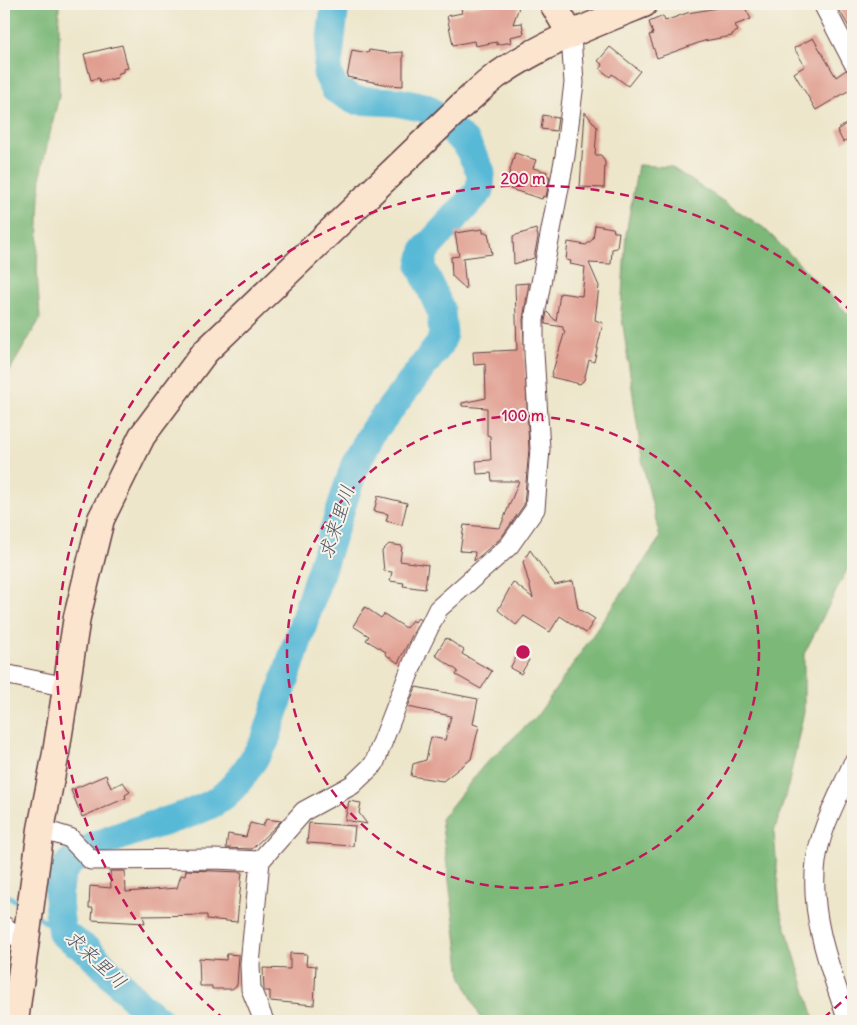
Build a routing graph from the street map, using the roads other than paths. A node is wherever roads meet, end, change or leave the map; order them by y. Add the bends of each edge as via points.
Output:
1 (553, 4) edge
2 (644, 4) edge
3 (823, 4) edge
4 (571, 35) junction
5 (853, 62) edge
6 (4, 674) edge
7 (67, 687) junction
8 (853, 763) edge
9 (41, 829) junction
10 (260, 861) junction
11 (18, 933) edge
12 (16, 1021) edge
13 (264, 1021) edge
14 (848, 1021) edge

1 - 4 street
2 - 4 street
3 - 5 street
4 - 7 street via 497,76 461,106 205,352 142,436 101,519 77,616
4 - 10 street via 574,83 565,156 534,320 540,449 535,509 509,546 438,609 418,650 374,764 352,785 304,811
6 - 7 street
7 - 9 street
8 - 14 street via 824,830 816,862 815,902 819,926
9 - 10 street via 70,838 91,860
9 - 11 street via 33,886
10 - 13 street via 250,964 251,989
11 - 12 street

